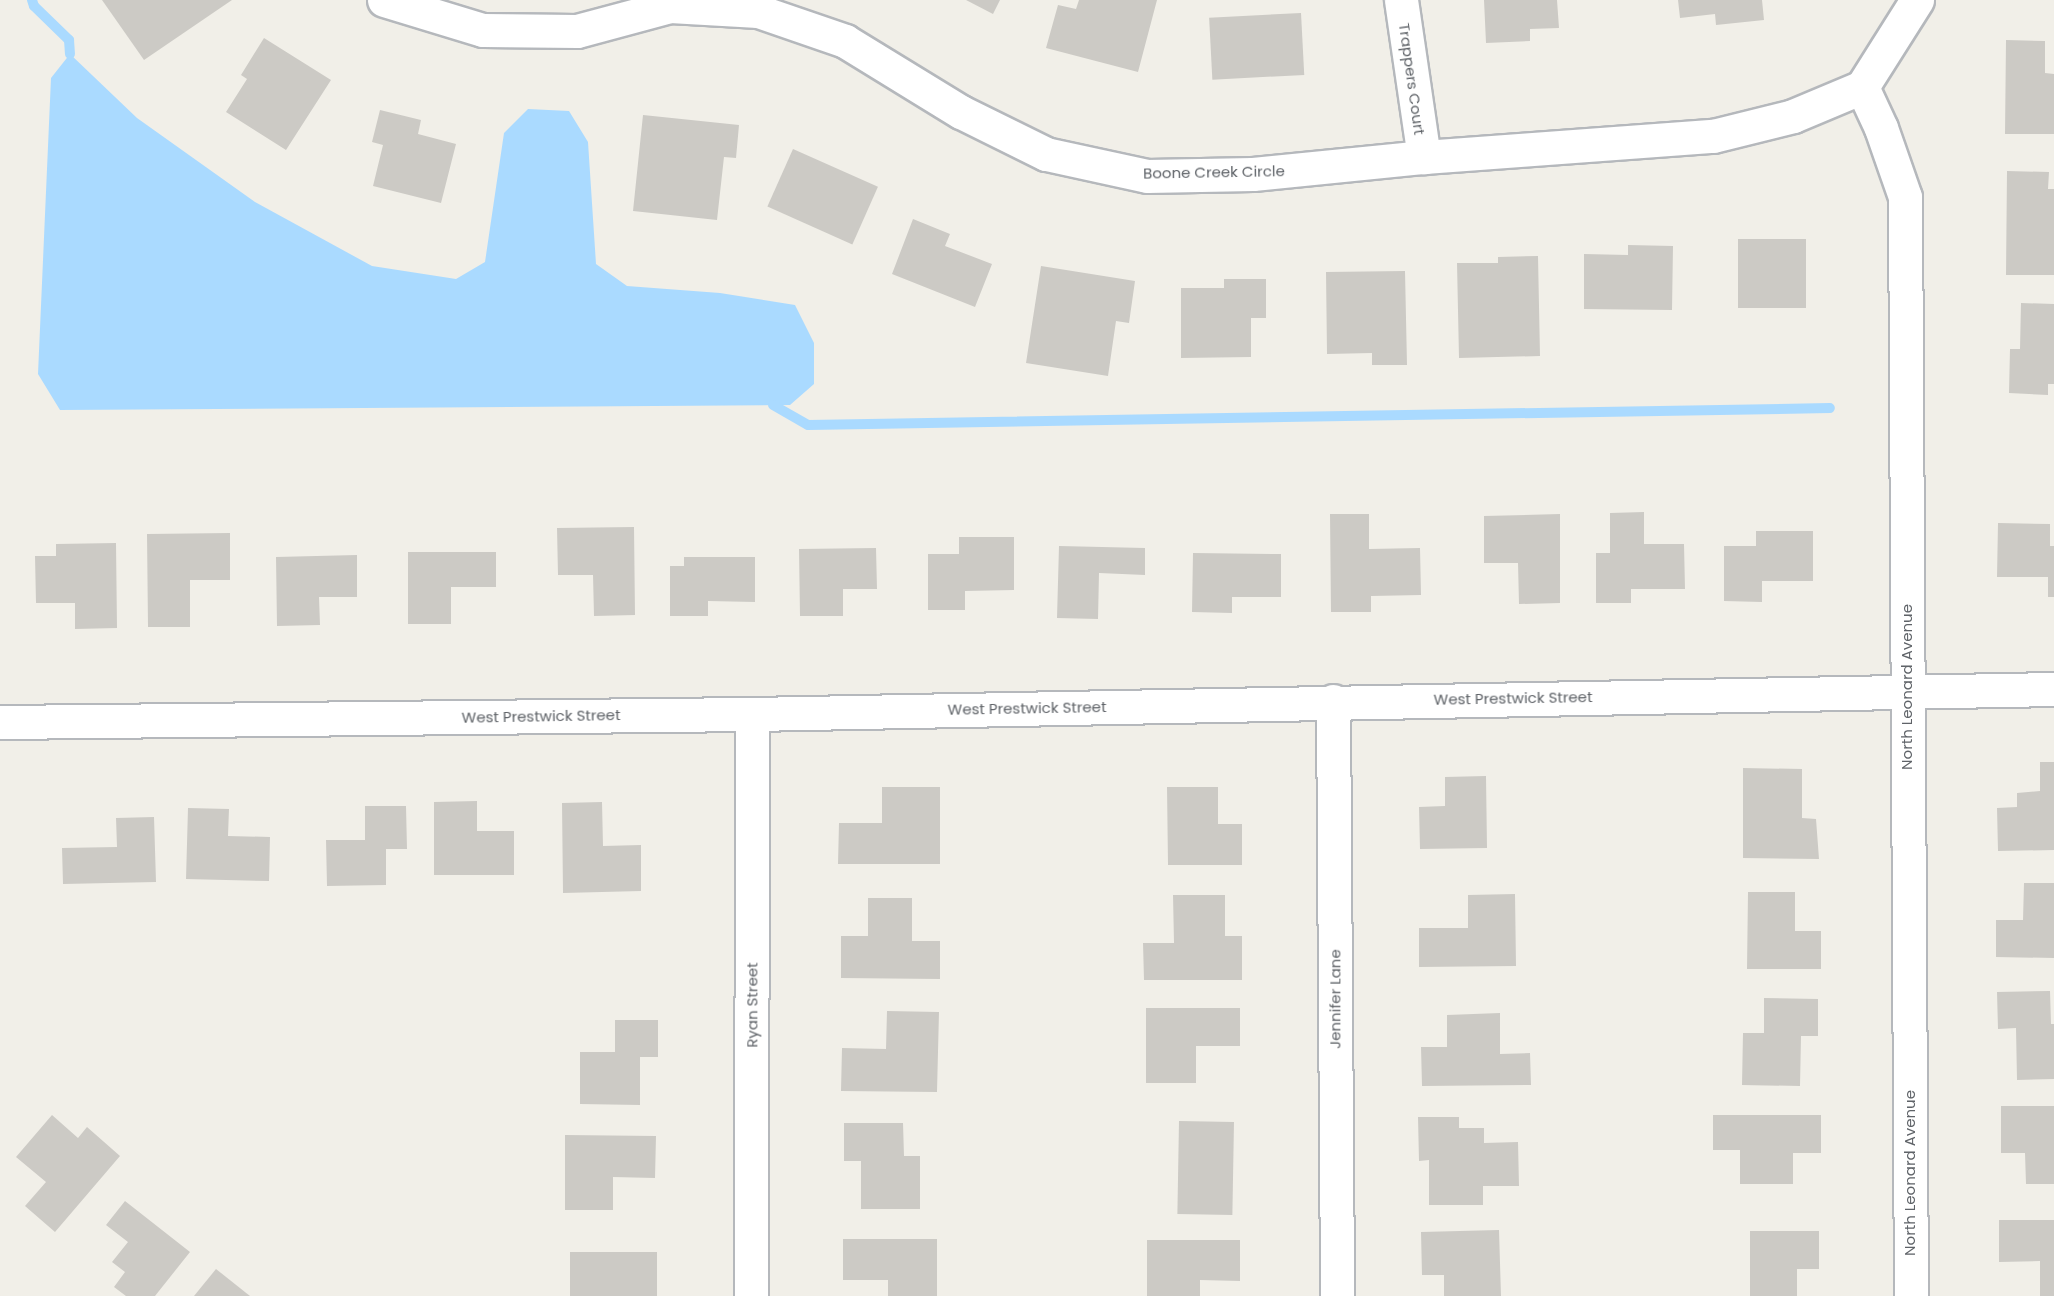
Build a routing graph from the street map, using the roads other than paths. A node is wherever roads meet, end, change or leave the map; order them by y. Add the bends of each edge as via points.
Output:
1 (384, 0) edge
2 (1401, 0) edge
3 (1917, 0) edge
4 (1862, 87) junction
5 (1424, 157) junction
6 (2054, 689) edge
7 (1906, 692) junction
8 (1333, 702) junction
9 (752, 714) junction
10 (0, 722) edge
11 (752, 1296) edge
12 (1337, 1296) edge
13 (1911, 1296) edge

1 - 5 street, Boone Creek Circle via 483,30 577,31 670,6 758,11 845,41 961,112 1046,154 1147,176 1253,174
2 - 5 street, Trappers Court
3 - 4 street
4 - 5 street, Boone Creek Circle via 1793,116 1713,136
4 - 7 street, North Leonard Avenue via 1905,197
6 - 7 street, West Prestwick Street
7 - 8 street, West Prestwick Street
7 - 13 street, North Leonard Avenue
8 - 9 street, West Prestwick Street
8 - 12 street, Jennifer Lane
9 - 10 street, West Prestwick Street
9 - 11 street, Ryan Street

